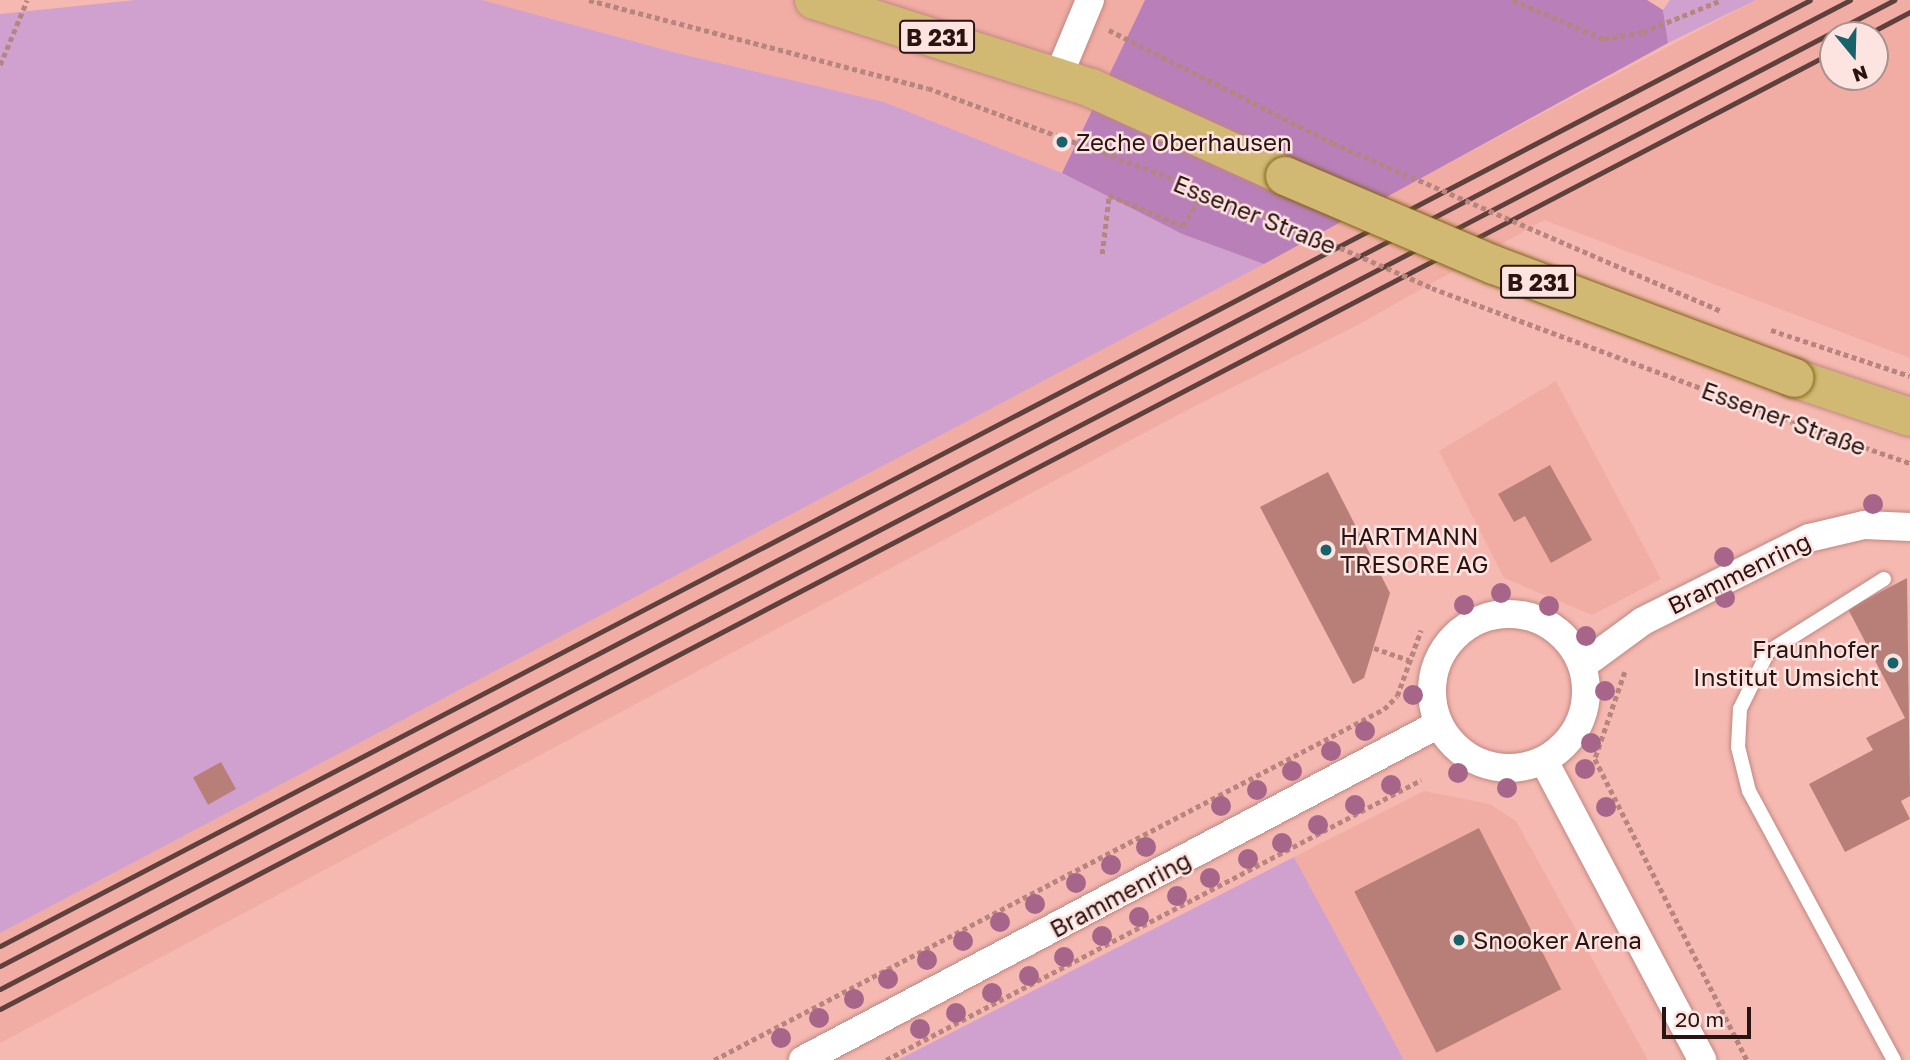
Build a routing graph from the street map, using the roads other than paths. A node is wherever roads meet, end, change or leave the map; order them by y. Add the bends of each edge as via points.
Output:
1 (814, 0) edge
2 (1087, 8) edge
3 (1058, 77) junction
4 (1910, 416) edge
5 (1910, 527) edge
6 (1884, 579) dead end
7 (1583, 664) junction
8 (1437, 725) junction
9 (1544, 761) junction
10 (803, 1060) edge
11 (1702, 1060) edge
12 (1894, 1060) edge

1 - 3 main road, Essener Straße / B 231
2 - 3 street
3 - 4 main road, Essener Straße / B 231, bridge via 1494,265 1794,378
5 - 7 street, Brammenring via 1864,525 1809,538 1643,621
6 - 12 lane via 1768,652 1740,709 1738,747 1749,791
7 - 8 street via 1563,635 1537,620 1508,614 1483,618 1461,632 1440,656 1431,688
7 - 9 street via 1583,713 1568,739
8 - 9 street via 1456,750 1486,764 1506,768
8 - 10 street, Brammenring
9 - 11 street

